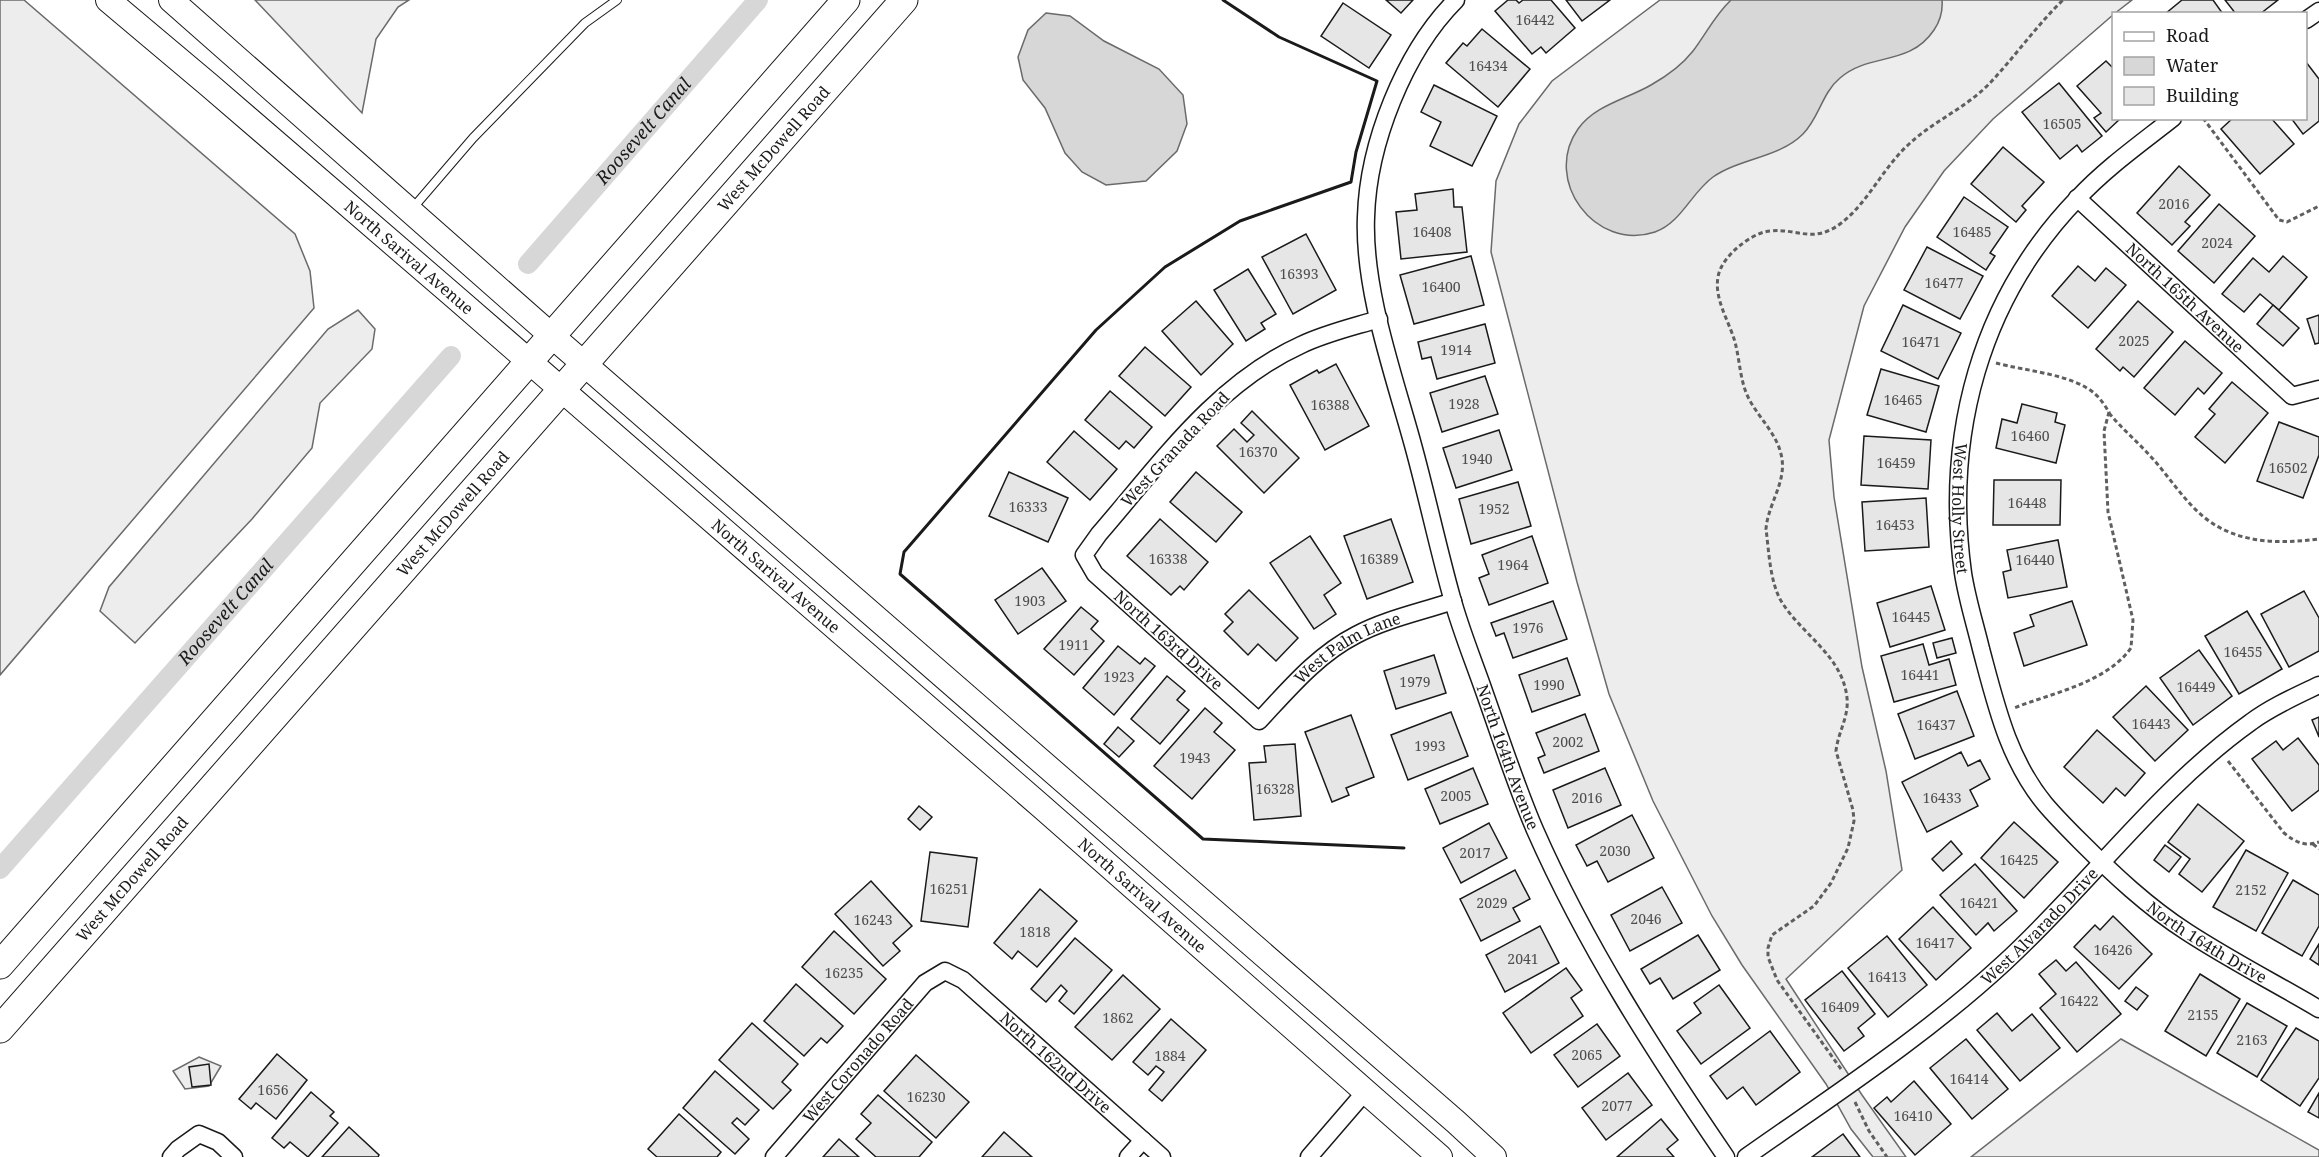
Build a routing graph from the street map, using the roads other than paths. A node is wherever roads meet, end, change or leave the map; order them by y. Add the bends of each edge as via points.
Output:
1 (108, 0) edge
2 (171, 0) edge
3 (617, 0) edge
4 (846, 0) edge
5 (904, 0) edge
6 (1456, 0) edge
7 (2170, 120) edge
8 (2077, 198) junction
9 (410, 212) junction
10 (1379, 319) junction
11 (552, 336) junction
12 (529, 363) junction
13 (585, 365) junction
14 (2319, 389) edge
15 (562, 392) junction
16 (1084, 555) joint
17 (1453, 601) junction
18 (2319, 685) edge
19 (1259, 721) joint
20 (2102, 863) junction
21 (0, 965) edge
22 (945, 970) joint
23 (2319, 1009) edge
24 (0, 1029) edge
25 (1365, 1092) junction
26 (1143, 1140) junction
27 (171, 1157) edge
28 (234, 1157) edge
29 (774, 1157) edge
30 (1128, 1157) edge
31 (1162, 1157) edge
32 (1309, 1157) edge
33 (1440, 1157) edge
34 (1494, 1157) edge
35 (1726, 1157) edge
36 (1746, 1157) edge

1 - 12 main road, North Sarival Avenue
2 - 9 main road
3 - 9 lane via 585,23 473,138
4 - 11 main road
5 - 13 main road, West McDowell Road
6 - 10 street, North 164th Avenue via 1436,22 1410,63 1381,132 1366,215 1366,244
7 - 8 street, West Holly Street
8 - 14 street, North 165th Avenue via 2292,396
8 - 20 street, West Holly Street via 2022,269 2001,306 1980,359 1961,452 1959,517 1963,575 1998,713 2020,769 2046,806
9 - 11 main road
10 - 16 street, West Granada Road via 1300,345 1248,376 1203,414
10 - 17 street, North 164th Avenue
11 - 12 main road
11 - 13 main road
12 - 15 main road, North Sarival Avenue
12 - 21 main road
13 - 15 main road, West McDowell Road
13 - 34 main road
15 - 24 main road, West McDowell Road
15 - 25 main road, North Sarival Avenue
16 - 19 street, North 163rd Drive via 1095,574
17 - 19 street, West Palm Lane via 1375,627 1333,649
17 - 35 street, North 164th Avenue via 1535,829 1575,913 1676,1084
18 - 20 street, West Alvarado Drive via 2253,720 2217,748 2173,786
20 - 23 street, North 164th Drive via 2187,932
20 - 36 street, West Alvarado Drive via 2022,946 1953,1008
22 - 26 street, North 162nd Drive via 963,980
22 - 29 street, West Coronado Road via 925,983
25 - 32 street
25 - 33 main road, North Sarival Avenue
26 - 30 street
26 - 31 street, North 162nd Drive
27 - 28 street via 199,1134 218,1142

